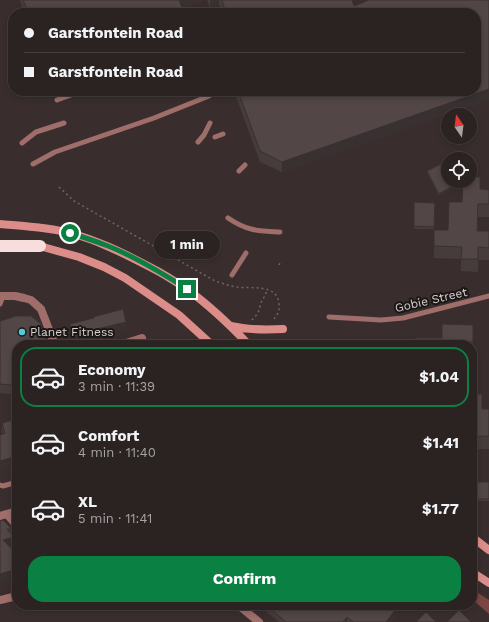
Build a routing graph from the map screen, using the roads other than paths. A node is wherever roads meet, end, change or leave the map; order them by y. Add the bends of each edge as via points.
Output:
1 (68, 96) edge
2 (209, 96) dead end
3 (57, 100) dead end
4 (64, 123) dead end
5 (210, 123) dead end
6 (223, 134) dead end
7 (215, 137) dead end
8 (198, 142) dead end
9 (22, 143) dead end
10 (33, 164) dead end
11 (245, 165) dead end
12 (240, 171) dead end
13 (228, 218) dead end
14 (0, 224) edge
15 (280, 232) dead end
16 (0, 241) edge
17 (0, 246) edge
18 (40, 246) junction
19 (246, 253) dead end
20 (232, 275) dead end
21 (1, 296) edge
22 (489, 296) edge
23 (0, 304) edge
24 (329, 317) dead end
25 (230, 326) junction
26 (283, 329) dead end
27 (142, 338) dead end
28 (53, 340) edge
29 (136, 340) edge
30 (206, 340) edge
31 (244, 340) edge
32 (12, 483) edge
33 (1, 486) edge
34 (12, 512) edge
35 (2, 514) edge
36 (12, 523) edge
37 (477, 541) edge
38 (489, 550) edge
39 (477, 576) edge
40 (489, 583) edge
41 (12, 597) edge
42 (0, 600) edge
43 (244, 610) edge
44 (259, 622) edge

1 - 3 lane
2 - 10 lane via 55,152
4 - 9 lane via 36,132
5 - 8 lane
6 - 7 lane
11 - 12 lane
13 - 15 lane via 253,230
14 - 25 main road via 32,226 70,233 108,246 182,286
16 - 18 main road
17 - 18 highway
18 - 30 main road via 79,257 125,278 179,315
19 - 20 lane
21 - 23 lane
21 - 28 street via 31,300 41,308
22 - 24 lane, Gobie Street via 403,318 381,320
25 - 26 main road via 262,330
25 - 31 main road
27 - 29 street
32 - 33 lane
34 - 35 street
35 - 36 lane
37 - 38 main road
39 - 40 main road
41 - 42 street
43 - 44 street

